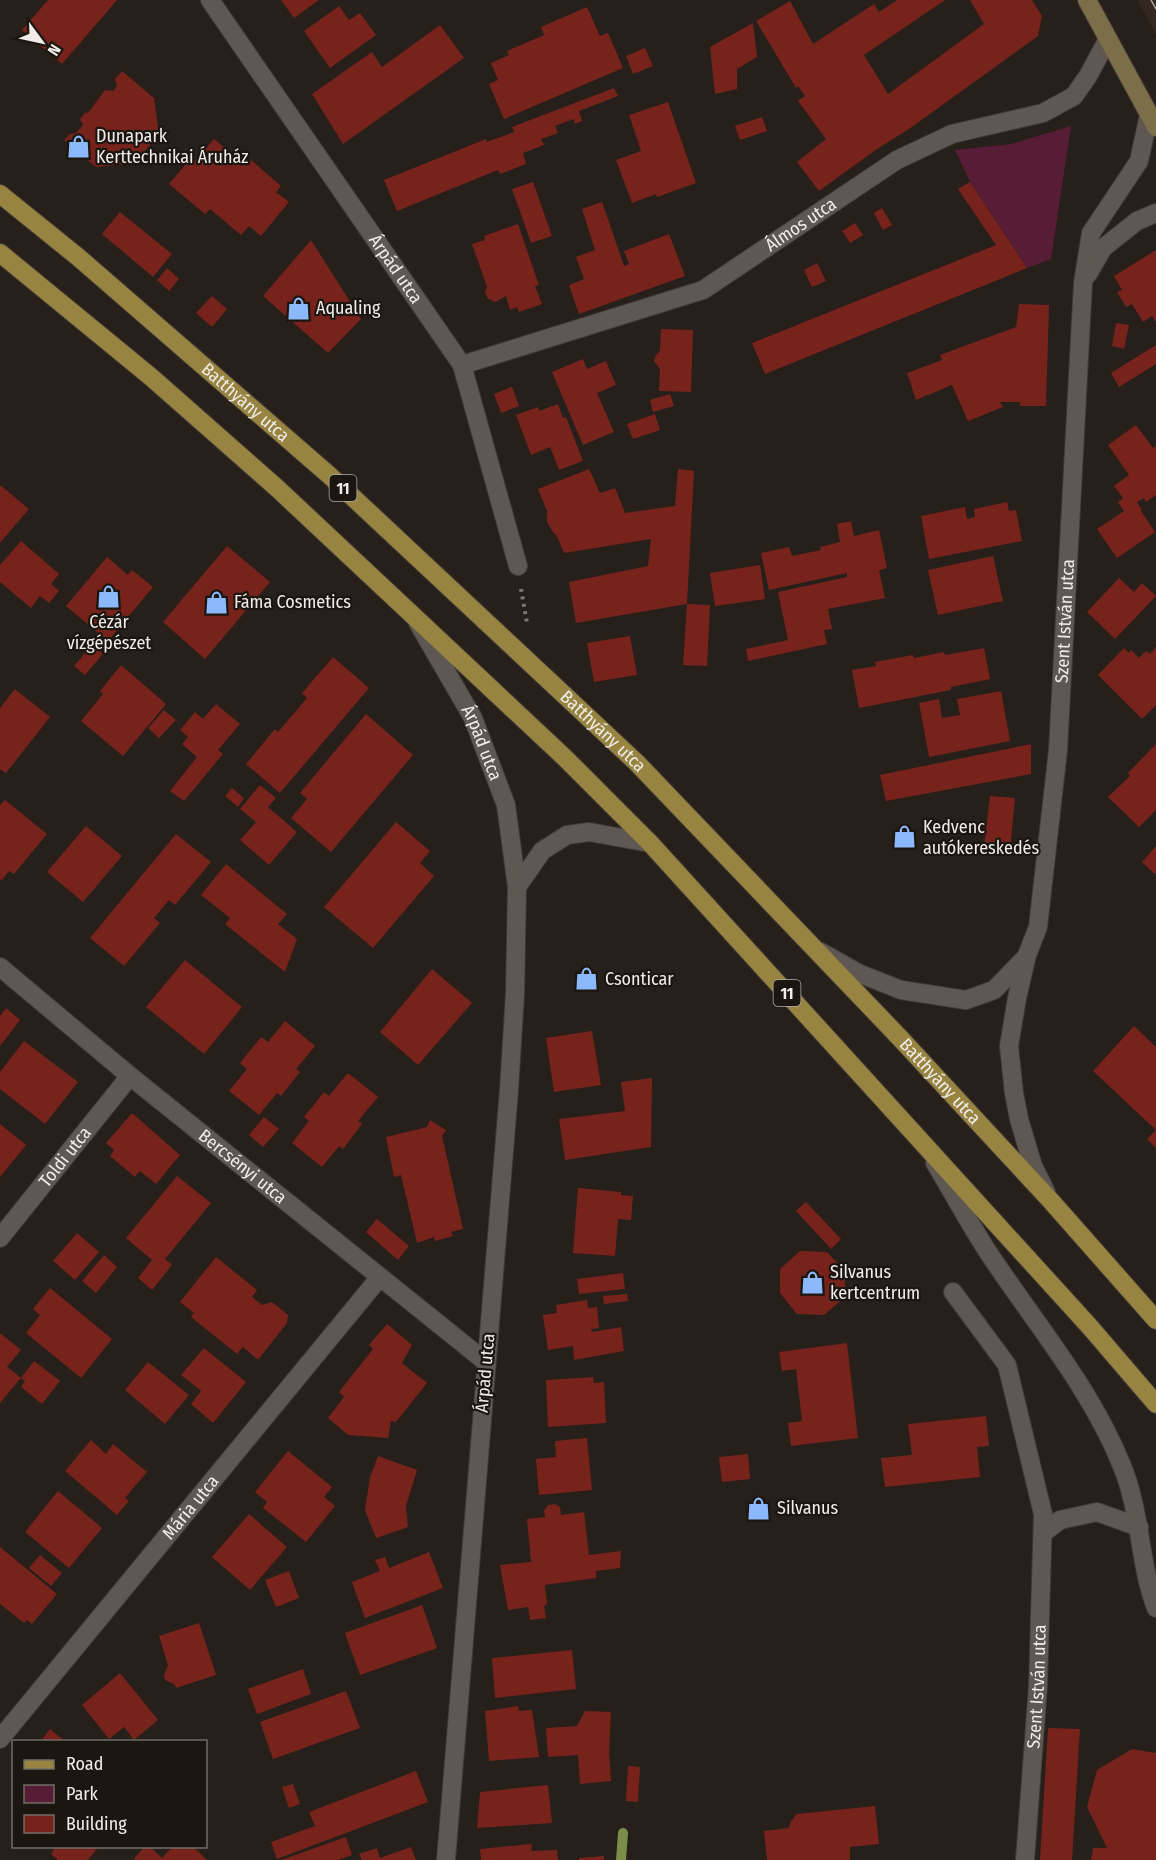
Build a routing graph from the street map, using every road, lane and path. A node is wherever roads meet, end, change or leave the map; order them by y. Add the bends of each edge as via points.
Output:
1 (210, 0) edge
2 (1087, 0) edge
3 (1108, 39) junction
4 (1152, 121) edge
5 (0, 194) edge
6 (1156, 213) edge
7 (0, 253) edge
8 (1083, 283) junction
9 (462, 365) junction
10 (518, 566) joint
11 (411, 612) junction
12 (535, 631) dead end
13 (650, 843) junction
14 (517, 887) junction
15 (816, 950) junction
16 (1027, 955) junction
17 (0, 967) edge
18 (130, 1076) junction
19 (923, 1143) junction
20 (1051, 1201) junction
21 (0, 1238) edge
22 (380, 1277) junction
23 (953, 1292) dead end
24 (1156, 1320) edge
25 (486, 1362) junction
26 (1156, 1404) edge
27 (1139, 1527) junction
28 (1043, 1533) junction
29 (1156, 1608) edge
30 (0, 1739) edge
31 (446, 1860) edge
32 (1025, 1860) edge

1 - 9 street, Árpád utca
2 - 3 main road
3 - 4 main road
3 - 9 street, Álmos utca via 1074,96 1043,112 952,134 897,160 703,290
4 - 8 street, Szent István utca via 1139,161 1090,233
5 - 15 main road, Batthyány utca / 11 via 329,475 637,763
6 - 8 street, Szent István utca via 1137,221 1103,248
7 - 11 main road, 11 via 151,377
8 - 16 street, Szent István utca via 1058,750 1038,927
9 - 10 street, Árpád utca
10 - 12 path via 526,623
11 - 13 main road, 11
11 - 14 street, Árpád utca via 473,718 506,805
13 - 14 street via 589,832 567,835 542,851
13 - 19 main road, 11
14 - 25 street, Árpád utca via 515,994
15 - 16 street, Szent István utca via 901,990 966,1000 994,990
15 - 20 main road, Batthyány utca / 11
16 - 20 street, Szent István utca via 1009,1046 1019,1119 1033,1166
17 - 18 street, Bercsényi utca
18 - 21 street, Toldi utca
18 - 22 street, Bercsényi utca
19 - 26 main road, 11
19 - 27 street via 987,1249 1096,1412 1123,1467
20 - 24 main road, Batthyány utca / 11
22 - 25 street, Bercsényi utca
22 - 30 street, Mária utca
23 - 28 street, Szent István utca via 1007,1365 1043,1514
25 - 31 street, Árpád utca
27 - 28 street via 1097,1512 1060,1521
27 - 29 street via 1148,1586
28 - 32 street, Szent István utca via 1038,1686

